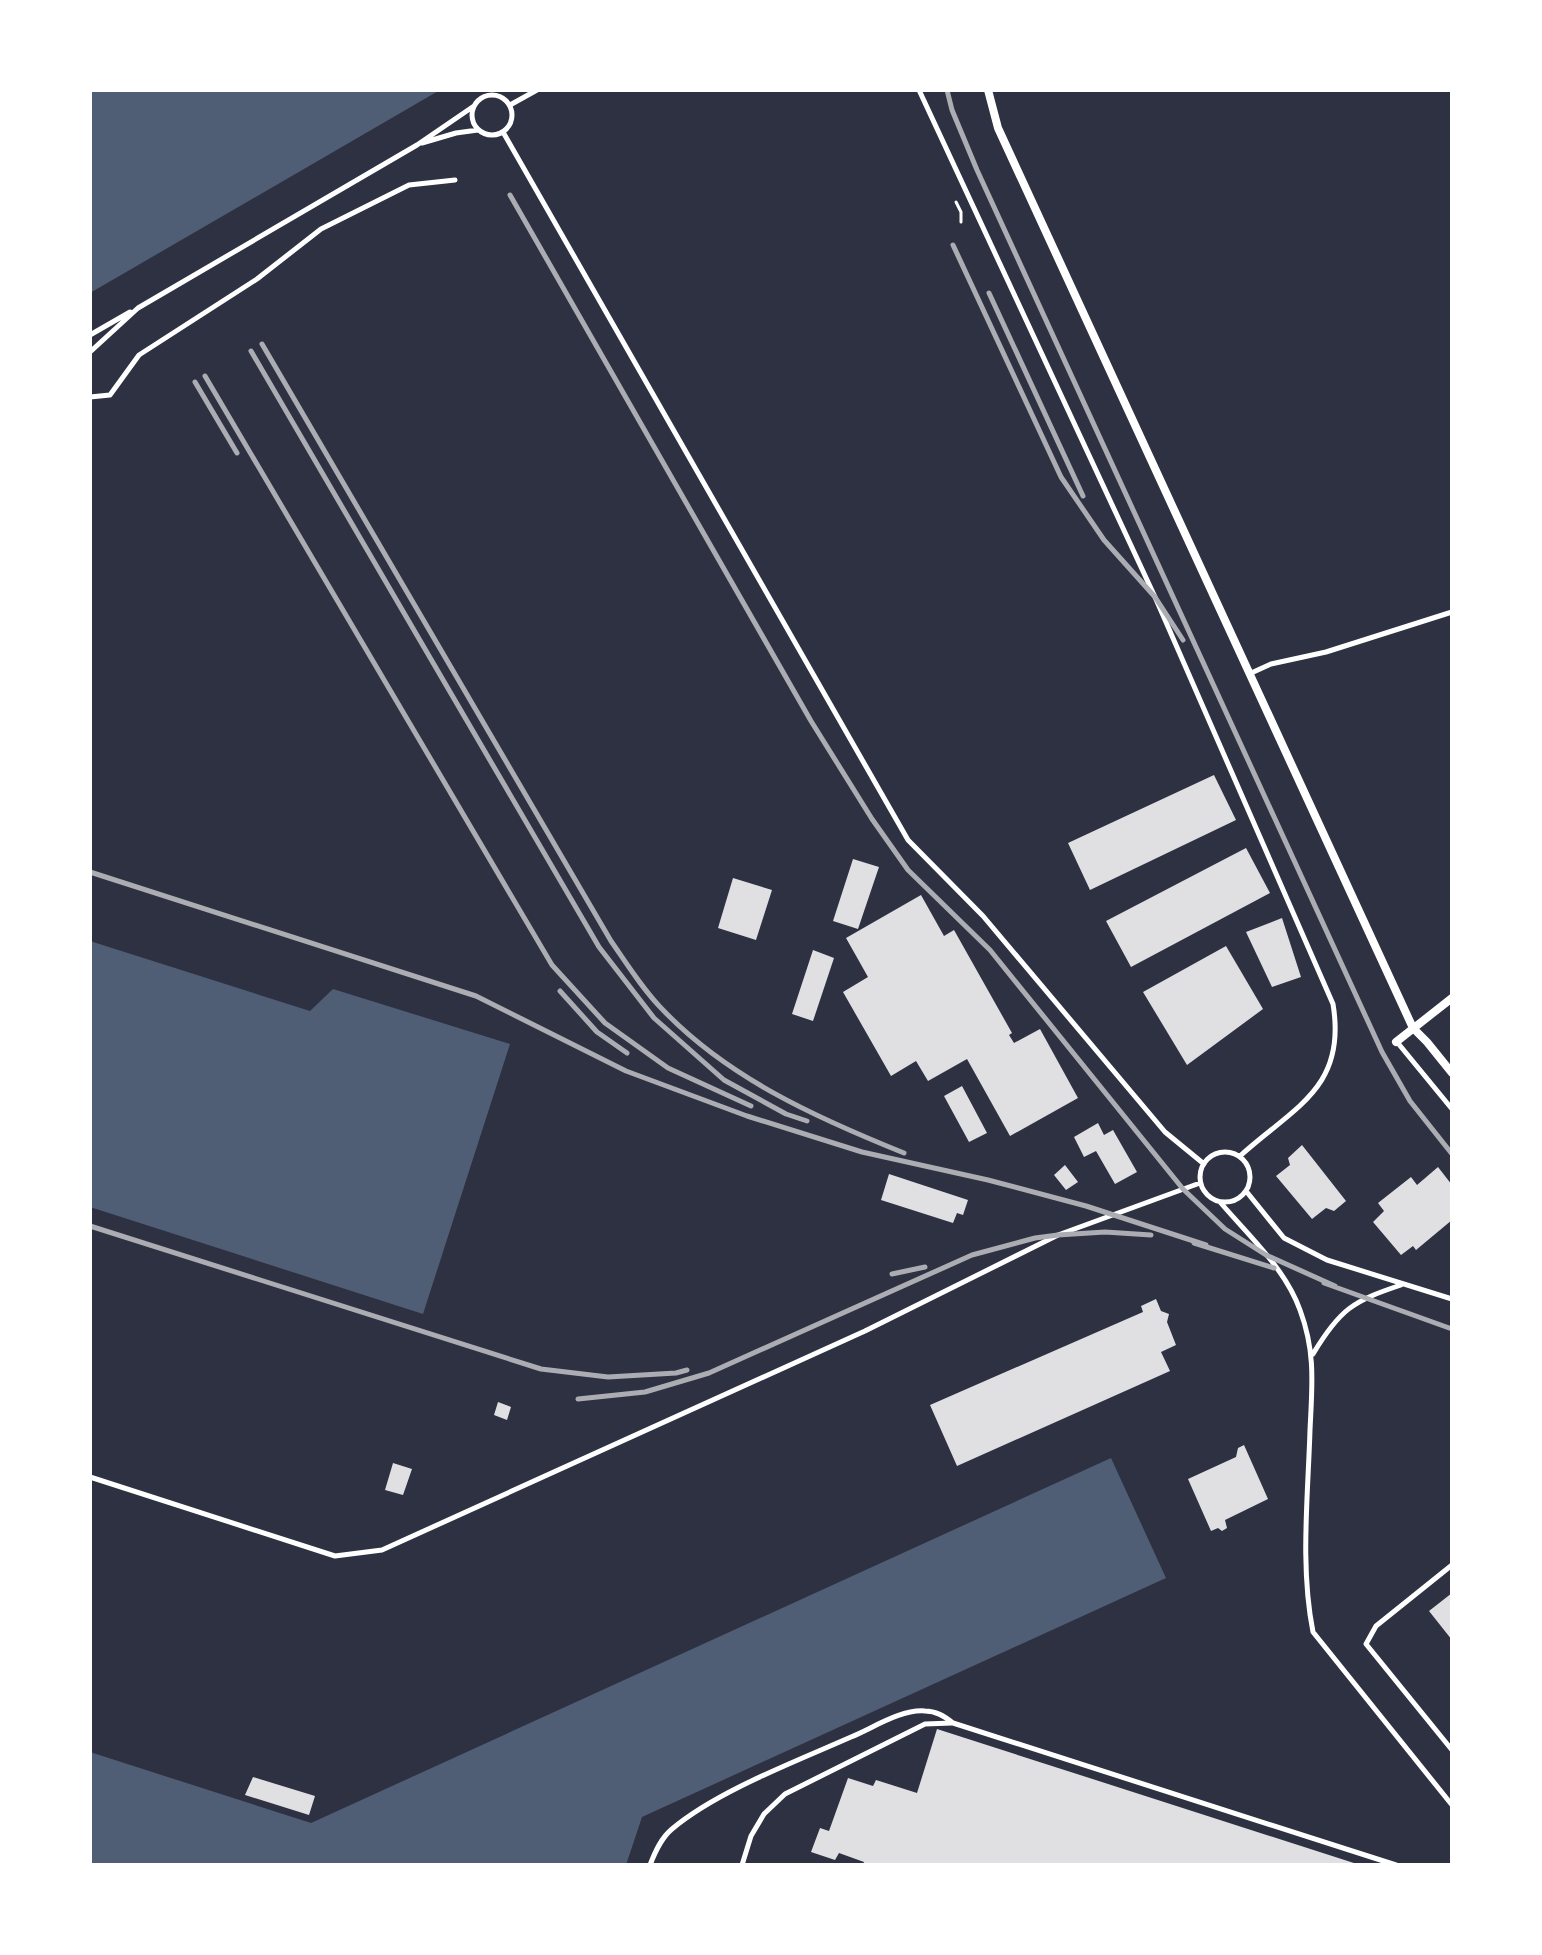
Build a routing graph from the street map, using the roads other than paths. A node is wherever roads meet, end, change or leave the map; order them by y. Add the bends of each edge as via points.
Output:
1 (537, 90) edge
2 (919, 90) edge
3 (988, 90) edge
4 (510, 105) junction
5 (474, 106) junction
6 (478, 130) junction
7 (503, 132) junction
8 (417, 145) junction
9 (455, 180) dead end
10 (138, 308) junction
11 (90, 335) edge
12 (90, 352) edge
13 (90, 397) edge
14 (1452, 612) edge
15 (1249, 674) junction
16 (1452, 998) edge
17 (1413, 1028) junction
18 (1396, 1042) joint
19 (1452, 1073) edge
20 (1452, 1109) edge
21 (1240, 1156) junction
22 (1204, 1164) junction
23 (1200, 1183) junction
24 (1246, 1191) junction
25 (1220, 1202) junction
26 (1402, 1284) junction
27 (1452, 1299) edge
28 (1313, 1354) junction
29 (90, 1477) edge
30 (1452, 1565) edge
31 (953, 1723) junction
32 (1452, 1750) edge
33 (1452, 1805) edge
34 (650, 1865) edge
35 (742, 1865) edge
36 (1396, 1865) edge

1 - 4 lane
2 - 21 lane via 1155,597 1333,1004 1337,1032 1330,1069 1313,1094
3 - 15 street via 998,128
4 - 5 lane via 495,94
4 - 7 lane via 511,123
5 - 6 lane via 472,119
5 - 8 lane
6 - 7 lane via 490,135
6 - 8 lane
7 - 22 lane via 908,840 983,916 1165,1132
8 - 10 lane
9 - 13 lane via 409,185 321,229 257,279 139,355 110,395
10 - 11 lane
10 - 12 lane
14 - 15 lane
15 - 17 street
16 - 17 street
17 - 18 street
17 - 19 street
18 - 20 lane
21 - 22 lane via 1224,1152
21 - 24 lane via 1249,1169
22 - 23 lane
23 - 25 lane
23 - 29 lane via 1058,1235 865,1331 382,1550 335,1556
24 - 25 lane via 1235,1201
24 - 26 lane via 1284,1238 1327,1260
25 - 28 lane via 1278,1269 1300,1307
26 - 27 lane
26 - 28 lane via 1366,1297 1335,1319
28 - 33 lane via 1307,1523 1313,1632
30 - 32 lane via 1376,1626 1366,1644
31 - 34 lane via 924,1711 903,1714 785,1767 669,1831
31 - 35 lane via 925,1724 785,1794 764,1814
31 - 36 lane

